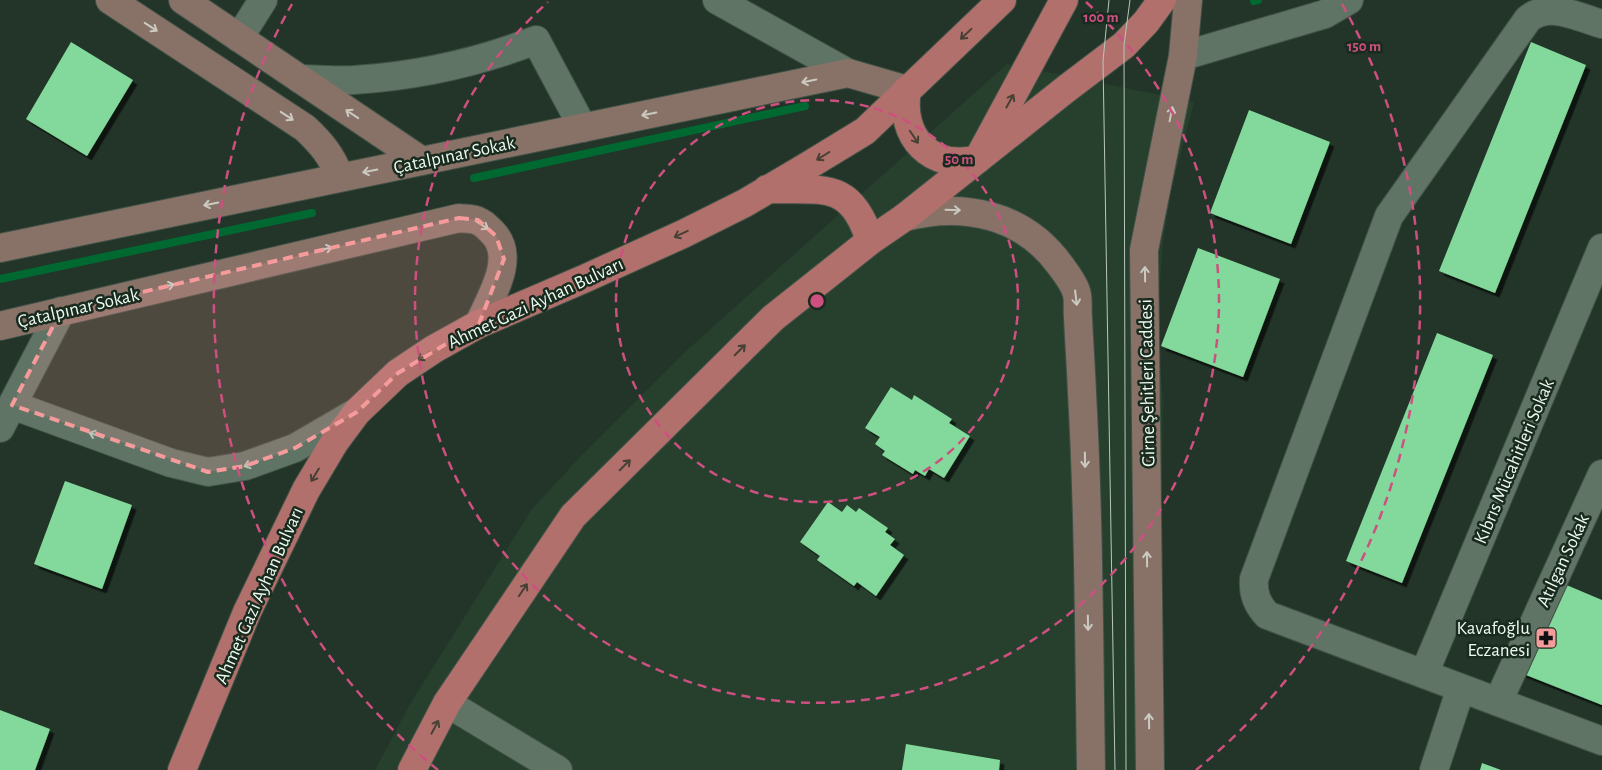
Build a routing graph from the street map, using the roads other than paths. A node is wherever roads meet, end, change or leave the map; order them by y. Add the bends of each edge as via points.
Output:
1 (110, 0) edge
2 (183, 0) edge
3 (263, 0) edge
4 (1002, 0) edge
5 (1064, 0) edge
6 (1162, 0) edge
7 (1188, 0) edge
8 (1349, 0) edge
9 (726, 2) edge
10 (1602, 24) edge
11 (239, 38) junction
12 (1183, 56) junction
13 (848, 73) junction
14 (300, 79) junction
15 (907, 90) junction
16 (583, 128) junction
17 (978, 159) junction
18 (422, 161) junction
19 (340, 177) junction
20 (767, 190) junction
21 (905, 217) junction
22 (870, 242) junction
23 (0, 248) edge
24 (1602, 248) edge
25 (60, 311) junction
26 (480, 324) junction
27 (0, 326) edge
28 (357, 412) junction
29 (6, 417) edge
30 (1602, 474) edge
31 (1424, 674) junction
32 (1461, 688) junction
33 (1498, 702) junction
34 (447, 703) junction
35 (1602, 741) edge
36 (182, 770) edge
37 (412, 770) edge
38 (558, 770) edge
39 (1091, 770) edge
40 (1150, 770) edge
41 (1434, 770) edge

1 -> 19 street via 305,128 323,145
2 - 11 street
3 - 11 street
4 -> 15 main road, Ahmet Gazi Ayhan Bulvarı
17 -> 5 main road
6 - 17 main road via 1124,46
7 - 12 street, Girne Şehitleri Caddesi
8 - 12 street via 1325,14
9 - 13 street
10 - 31 street via 1552,9 1534,14 1390,216 1254,579 1255,597 1267,615
11 - 14 street
40 -> 12 street, Girne Şehitleri Caddesi via 1144,250
13 - 15 street, Çatalpınar Sokak
13 -> 16 street, Çatalpınar Sokak
14 - 16 street via 351,80 443,69 536,40
18 -> 14 street
15 -> 17 main road via 904,103 908,128 923,148 943,160 967,162
15 -> 20 main road, Ahmet Gazi Ayhan Bulvarı via 865,130
16 - 18 street, Çatalpınar Sokak
17 - 21 main road
18 -> 19 street, Çatalpınar Sokak
19 -> 23 street, Çatalpınar Sokak
20 - 22 main road via 820,191 842,196 859,213
20 -> 26 main road, Ahmet Gazi Ayhan Bulvarı via 682,234
21 - 22 main road
21 -> 39 street via 925,212 968,211 1009,223 1049,252 1067,274 1076,292 1085,454
34 -> 22 main road via 573,516 773,318
24 - 31 street, Kıbrıs Mücahitleri Sokak
25 -> 26 street, Çatalpınar Sokak via 458,218 478,220 487,227 496,236 504,259 502,272
25 - 27 street, Çatalpınar Sokak
25 - 29 street
26 -> 28 main road, Ahmet Gazi Ayhan Bulvarı via 398,373
28 -> 29 street via 295,448 245,466 208,472
28 -> 36 main road, Ahmet Gazi Ayhan Bulvarı via 306,490 247,612
30 - 33 street, Atılgan Sokak
31 - 32 street
32 - 33 street
32 - 41 street
33 - 35 street
37 -> 34 main road
34 - 38 street

